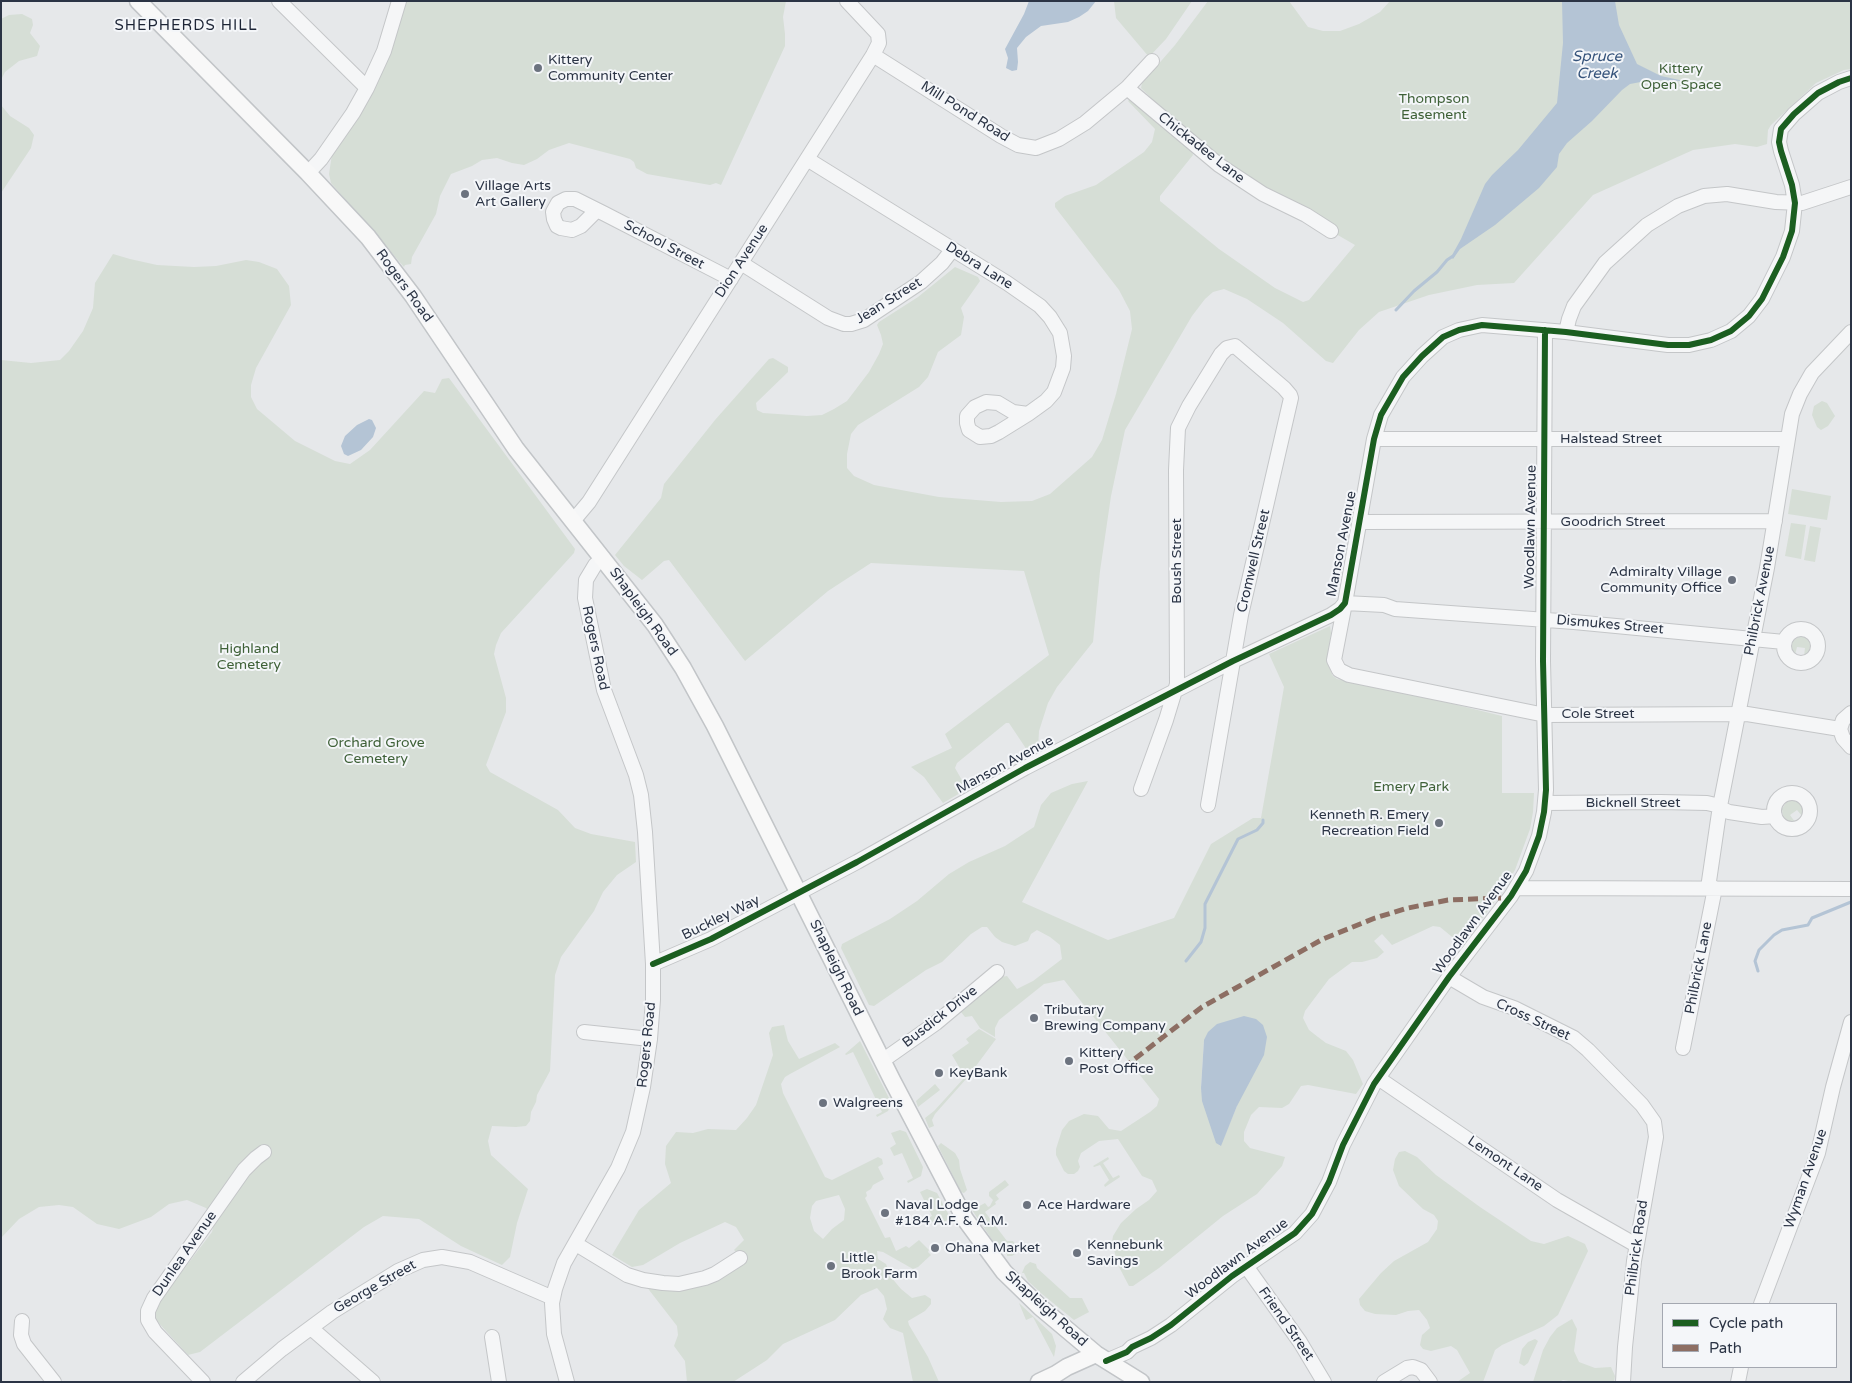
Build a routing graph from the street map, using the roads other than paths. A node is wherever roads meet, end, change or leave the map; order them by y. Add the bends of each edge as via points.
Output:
1 (138, 1) edge
2 (279, 1) edge
3 (399, 1) edge
4 (847, 1) edge
5 (873, 55) junction
6 (1152, 61) dead end
7 (1851, 78) edge
8 (367, 88) junction
9 (1127, 88) junction
10 (807, 159) junction
11 (308, 173) junction
12 (1851, 187) edge
13 (1795, 203) junction
14 (597, 210) dead end
15 (1331, 231) dead end
16 (952, 250) junction
17 (741, 263) junction
18 (731, 280) junction
19 (1545, 330) junction
20 (1566, 332) junction
21 (1851, 332) edge
22 (1233, 346) joint
23 (1028, 414) dead end
24 (1374, 439) junction
25 (1545, 439) junction
26 (1787, 439) junction
27 (573, 521) junction
28 (1775, 521) junction
29 (1361, 522) junction
30 (1544, 522) junction
31 (603, 558) junction
32 (1346, 603) junction
33 (1544, 620) junction
34 (1753, 638) junction
35 (1784, 642) dead end
36 (1233, 662) junction
37 (1175, 692) junction
38 (1851, 713) edge
39 (1738, 714) junction
40 (1545, 715) junction
41 (1840, 729) junction
42 (1851, 747) edge
43 (1141, 789) dead end
44 (1546, 804) junction
45 (1208, 805) dead end
46 (1720, 807) junction
47 (1775, 816) dead end
48 (1517, 888) junction
49 (1712, 888) junction
50 (1847, 889) edge
51 (799, 893) junction
52 (653, 964) junction
53 (997, 972) dead end
54 (1448, 978) junction
55 (1851, 1022) edge
56 (584, 1032) dead end
57 (650, 1039) junction
58 (1683, 1048) dead end
59 (882, 1061) junction
60 (1378, 1078) junction
61 (1651, 1116) joint
62 (264, 1152) dead end
63 (576, 1244) junction
64 (1636, 1245) junction
65 (740, 1258) dead end
66 (1246, 1266) junction
67 (553, 1298) junction
68 (1761, 1303) edge
69 (22, 1321) dead end
70 (311, 1328) junction
71 (492, 1337) dead end
72 (1101, 1357) junction
73 (1741, 1368) edge
74 (54, 1382) edge
75 (203, 1382) edge
76 (243, 1382) edge
77 (372, 1382) edge
78 (499, 1382) edge
79 (568, 1382) edge
80 (1039, 1382) edge
81 (1141, 1382) edge
82 (1324, 1382) edge
83 (1384, 1382) edge
84 (1430, 1382) edge
85 (1623, 1382) edge
86 (1738, 1382) edge

1 - 11 main road, Rogers Road
2 - 8 street
3 - 8 street via 384,51
4 - 5 street, Dion Avenue via 878,34
5 - 9 street, Mill Pond Road via 1001,136 1027,148 1046,146 1073,131
5 - 10 street, Dion Avenue
6 - 9 street, Mill Pond Road
7 - 13 street, Manson Avenue via 1818,93 1781,129 1779,142
8 - 11 street via 321,159
9 - 15 street, Chickadee Lane via 1217,164 1263,194
10 - 16 street, Debra Lane
10 - 17 street, Dion Avenue
11 - 27 main road, Rogers Road via 346,212 392,268 516,449
12 - 13 street via 1808,202
13 - 20 street via 1714,194 1671,209 1647,225 1605,264 1574,306
13 - 20 street, Manson Avenue via 1792,231 1771,283 1752,312 1726,334 1698,344 1679,345
14 - 18 street, School Street
16 - 17 street, Jean Street via 921,282 864,320 851,324 828,318
16 - 23 street, Debra Lane via 1034,302 1045,311 1060,333 1064,356 1060,380 1050,397
17 - 18 street, Dion Avenue
18 - 27 street, Dion Avenue via 589,502
19 - 20 street, Manson Avenue
19 - 24 street, Manson Avenue via 1482,325 1443,337 1403,378 1386,406
19 - 25 street, Woodlawn Avenue
21 - 26 street, Philbrick Avenue via 1806,383 1795,404
22 - 36 street, Cromwell Street via 1240,348 1291,398
22 - 37 street, Boush Street via 1221,354 1188,406 1177,434 1178,656
24 - 25 street, Halstead Street
24 - 29 street, Manson Avenue
25 - 26 street, Halstead Street
25 - 30 street, Woodlawn Avenue
26 - 28 street, Philbrick Avenue
27 - 31 main road, Rogers Road
28 - 30 street, Goodrich Street
28 - 34 street, Philbrick Avenue
29 - 30 street, Goodrich Street
29 - 32 street, Manson Avenue
30 - 33 street, Woodlawn Avenue
31 - 51 main road, Shapleigh Road via 655,625 683,668
31 - 52 street, Rogers Road via 586,580 584,598 604,690 641,795
32 - 33 street, Dismukes Street
32 - 36 street, Manson Avenue via 1331,615
32 - 40 street, Cole Street via 1334,660 1342,672
33 - 34 street, Dismukes Street
33 - 40 street, Woodlawn Avenue
34 - 35 street, Dismukes Street
34 - 39 street, Philbrick Avenue
36 - 37 street, Manson Avenue
36 - 45 street, Cromwell Street
37 - 43 street, Boush Street
37 - 51 street, Manson Avenue via 1018,772
38 - 41 street via 1843,720
39 - 40 street, Cole Street
39 - 41 street, Cole Street
39 - 46 street, Philbrick Avenue
40 - 44 street, Woodlawn Avenue
41 - 42 street
44 - 46 street, Bicknell Street via 1679,802
44 - 48 street, Woodlawn Avenue via 1534,852
46 - 47 street, Bicknell Street via 1729,812
46 - 49 street, Philbrick Avenue
48 - 49 street
48 - 54 street, Woodlawn Avenue
49 - 50 street
49 - 58 street, Philbrick Lane
51 - 52 street, Buckley Way via 711,939
51 - 59 main road, Shapleigh Road
52 - 57 street, Rogers Road
53 - 59 street, Busdick Drive via 936,1023
54 - 60 street, Woodlawn Avenue
54 - 61 street, Cross Street via 1574,1038
55 - 68 street, Wyman Avenue via 1818,1153
56 - 57 street
57 - 63 street, Rogers Road via 638,1113 626,1152
59 - 72 main road, Shapleigh Road via 949,1191 976,1235 1015,1283 1064,1329
60 - 64 street, Lemont Lane via 1557,1200
60 - 66 street, Woodlawn Avenue via 1312,1214 1295,1233
61 - 64 street, Philbrick Road via 1656,1137
62 - 75 street, Dunlea Avenue via 244,1170 148,1311 148,1320 155,1332
63 - 65 street via 636,1278 663,1284 705,1278
63 - 67 street, Rogers Road via 564,1263
64 - 85 street, Philbrick Road
66 - 72 street, Woodlawn Avenue via 1151,1338 1132,1347 1122,1346
66 - 82 street, Friend Street
67 - 70 street, George Street via 470,1262 436,1257 398,1271
67 - 79 street, Rogers Road via 554,1334
69 - 74 street via 24,1344
70 - 76 street, George Street
70 - 77 street
71 - 78 street
72 - 80 main road via 1067,1367
72 - 81 main road, Shapleigh Road
73 - 86 street
83 - 84 street via 1414,1367 1421,1370

